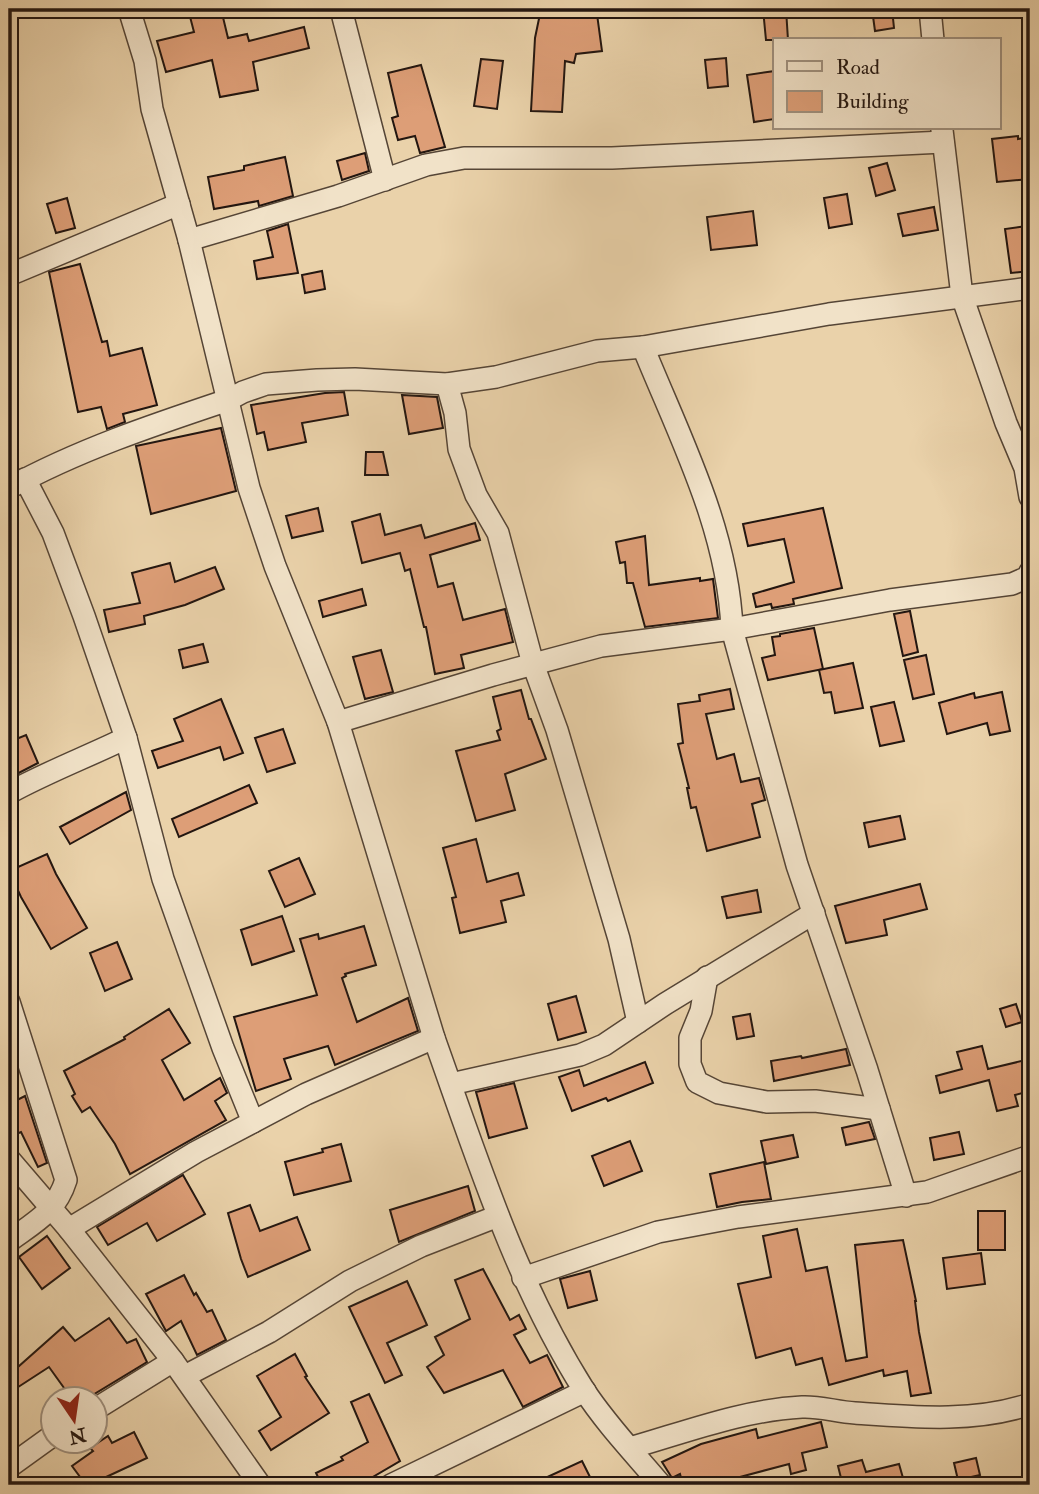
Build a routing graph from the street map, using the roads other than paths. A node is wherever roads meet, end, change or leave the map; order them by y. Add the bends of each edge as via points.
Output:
1 (129, 9) edge
2 (345, 9) edge
3 (930, 9) edge
4 (933, 38) edge
5 (942, 135) edge
6 (385, 180) junction
7 (179, 204) junction
8 (188, 240) junction
9 (9, 275) edge
10 (1030, 288) edge
11 (962, 296) junction
12 (643, 347) junction
13 (447, 384) junction
14 (228, 400) junction
15 (17, 484) edge
16 (1030, 496) edge
17 (1030, 572) edge
18 (732, 629) junction
19 (533, 664) junction
20 (338, 722) junction
21 (126, 738) junction
22 (9, 793) edge
23 (814, 913) junction
24 (707, 977) junction
25 (9, 1002) edge
26 (638, 1022) junction
27 (434, 1038) junction
28 (450, 1084) junction
29 (879, 1109) junction
30 (253, 1122) junction
31 (1030, 1156) edge
32 (9, 1159) edge
33 (906, 1196) junction
34 (52, 1209) junction
35 (498, 1216) junction
36 (69, 1229) junction
37 (9, 1241) edge
38 (523, 1278) junction
39 (179, 1368) junction
40 (585, 1391) junction
41 (108, 1403) edge
42 (1030, 1404) edge
43 (38, 1446) edge
44 (630, 1448) junction
45 (9, 1467) edge
46 (260, 1485) edge
47 (391, 1485) edge
48 (661, 1485) edge

1 - 7 street
2 - 6 street via 343,17
3 - 4 street
5 - 6 street via 612,158 464,158 426,164
5 - 11 street
6 - 8 street
7 - 8 street
7 - 9 street
8 - 14 street
10 - 11 street
11 - 12 street
11 - 16 street via 1025,468
12 - 13 street via 597,351 496,377
12 - 18 street via 708,504 731,595
13 - 14 street via 317,380 266,384
13 - 19 street via 459,449 476,495 498,533
14 - 15 street via 126,434
14 - 20 street via 249,488 275,566
15 - 21 street via 53,533
17 - 18 street via 1012,584 890,600
18 - 19 street via 601,646
18 - 23 street
19 - 20 street
19 - 26 street via 619,939
20 - 27 street
21 - 22 street
21 - 30 street via 163,879
23 - 24 street
23 - 29 street
24 - 26 street
24 - 29 street via 690,1038 690,1065 697,1082 719,1093 767,1102 815,1101
25 - 34 street via 66,1180
26 - 28 street via 580,1055
27 - 28 street
27 - 30 street
28 - 35 street
29 - 33 street
30 - 36 street
31 - 33 street
32 - 34 street
33 - 38 street via 658,1232
34 - 36 street
34 - 37 street
35 - 38 street
35 - 39 street via 350,1281 269,1332
36 - 39 street
38 - 40 street
39 - 41 street
39 - 46 street
40 - 44 street
40 - 47 street
42 - 44 street via 993,1413 934,1417 780,1409
43 - 45 street
44 - 48 street

